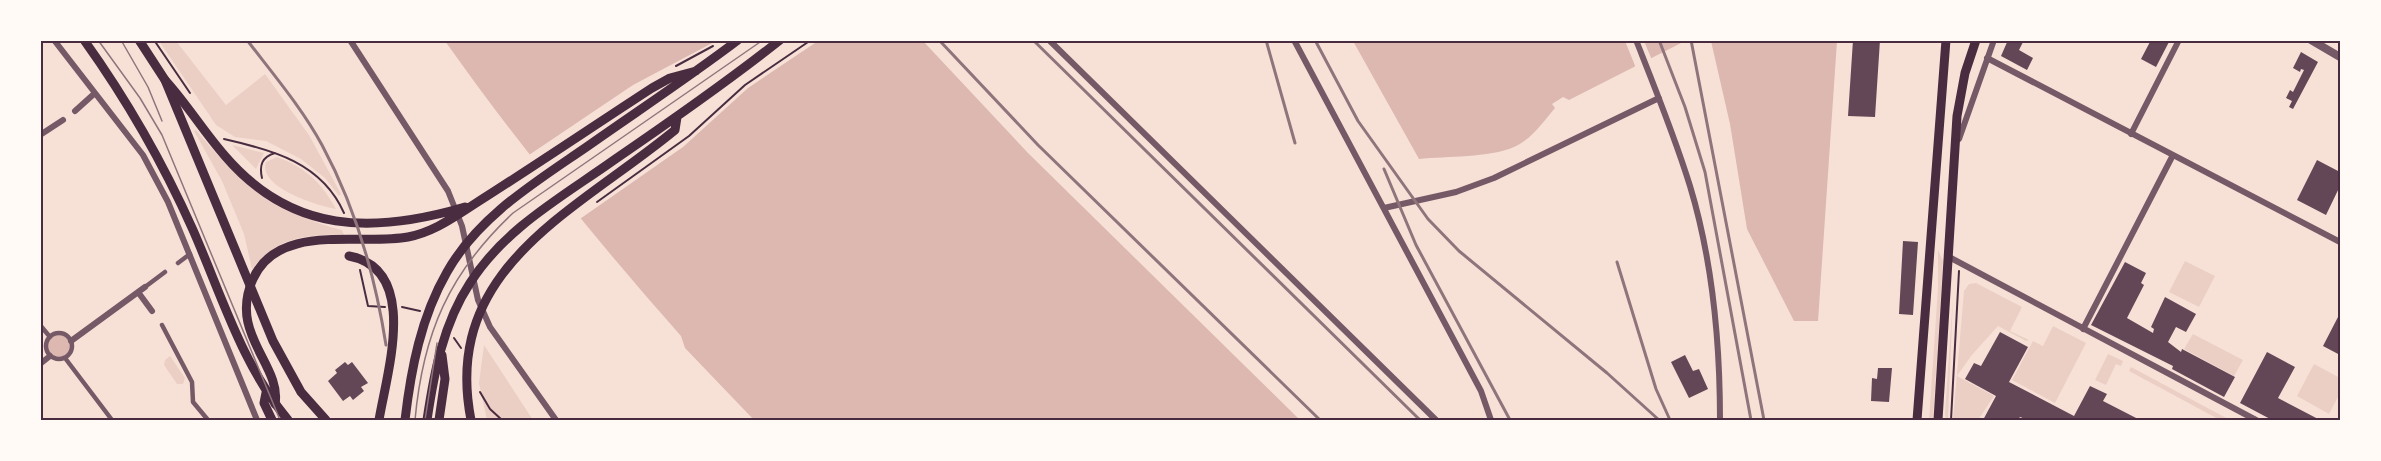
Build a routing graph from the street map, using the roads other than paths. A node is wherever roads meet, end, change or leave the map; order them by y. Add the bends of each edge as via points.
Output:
1 (54, 40) edge
2 (84, 40) edge
3 (139, 40) edge
4 (350, 40) edge
5 (738, 40) edge
6 (780, 40) edge
7 (1049, 40) edge
8 (1294, 40) edge
9 (1636, 40) edge
10 (1944, 40) edge
11 (1994, 40) edge
12 (2179, 40) edge
13 (2311, 40) edge
14 (1974, 42) edge
15 (2340, 57) edge
16 (1987, 58) junction
17 (698, 70) junction
18 (165, 80) junction
19 (95, 93) junction
20 (1659, 98) junction
21 (73, 109) dead end
22 (677, 117) junction
23 (61, 118) dead end
24 (2131, 134) junction
25 (40, 135) edge
26 (1954, 151) junction
27 (2173, 155) junction
28 (473, 205) junction
29 (1384, 208) junction
30 (1931, 237) junction
31 (2340, 242) edge
32 (190, 254) junction
33 (349, 256) dead end
34 (1948, 258) junction
35 (178, 263) dead end
36 (165, 272) dead end
37 (145, 287) joint
38 (138, 292) junction
39 (152, 311) dead end
40 (40, 325) edge
41 (162, 325) dead end
42 (2083, 329) junction
43 (50, 337) junction
44 (71, 341) junction
45 (441, 349) junction
46 (50, 356) junction
47 (65, 358) junction
48 (40, 364) edge
49 (267, 393) junction
50 (274, 404) junction
51 (112, 420) edge
52 (208, 420) edge
53 (257, 420) edge
54 (272, 420) edge
55 (288, 420) edge
56 (326, 420) edge
57 (379, 420) edge
58 (405, 420) edge
59 (427, 420) edge
60 (440, 420) edge
61 (471, 420) edge
62 (556, 420) edge
63 (1436, 420) edge
64 (1491, 420) edge
65 (1720, 420) edge
66 (1917, 420) edge
67 (1938, 420) edge
68 (2256, 420) edge

1 - 19 street
2 - 49 main road via 114,83 165,172 246,357
3 - 18 main road
4 - 62 street via 448,191 462,226 478,300 490,327
5 - 17 main road
6 - 22 main road
7 - 63 street
8 - 29 street
9 - 20 street
10 - 30 main road
11 - 16 street
12 - 24 street
13 - 15 street
14 - 26 main road via 1965,72
16 - 24 street
16 - 26 street
17 - 28 main road via 652,88
17 - 58 main road via 532,185 495,214 470,241 447,272 420,334
18 - 28 main road via 226,157 254,183 306,213 393,224
18 - 56 main road via 273,341 301,392
19 - 21 street
19 - 32 street via 143,155
20 - 29 street via 1494,178 1456,192
20 - 65 street via 1690,188 1711,279
22 - 45 main road via 508,236 482,266 459,303
22 - 61 main road via 675,130 532,239 501,273 476,321 470,347 467,388
23 - 25 street
24 - 27 street
26 - 34 main road
27 - 31 street
27 - 42 street
28 - 50 main road via 448,223 409,237 296,244 270,257 253,277 246,308 248,326 277,392
29 - 64 street via 1481,391
30 - 34 main road
30 - 66 main road
32 - 35 street
32 - 53 street
33 - 57 main road via 373,265 391,293 392,342
34 - 42 street
34 - 67 main road
36 - 37 street
37 - 38 street
38 - 39 street
38 - 44 street
40 - 43 street
41 - 52 street via 192,382 193,402
42 - 68 street
43 - 44 street via 56,332
43 - 46 street via 45,349
44 - 47 street via 71,353
45 - 59 main road
45 - 60 main road via 445,379
46 - 47 street
46 - 48 street
47 - 51 street
49 - 50 main road
49 - 54 main road via 264,403
50 - 55 main road

